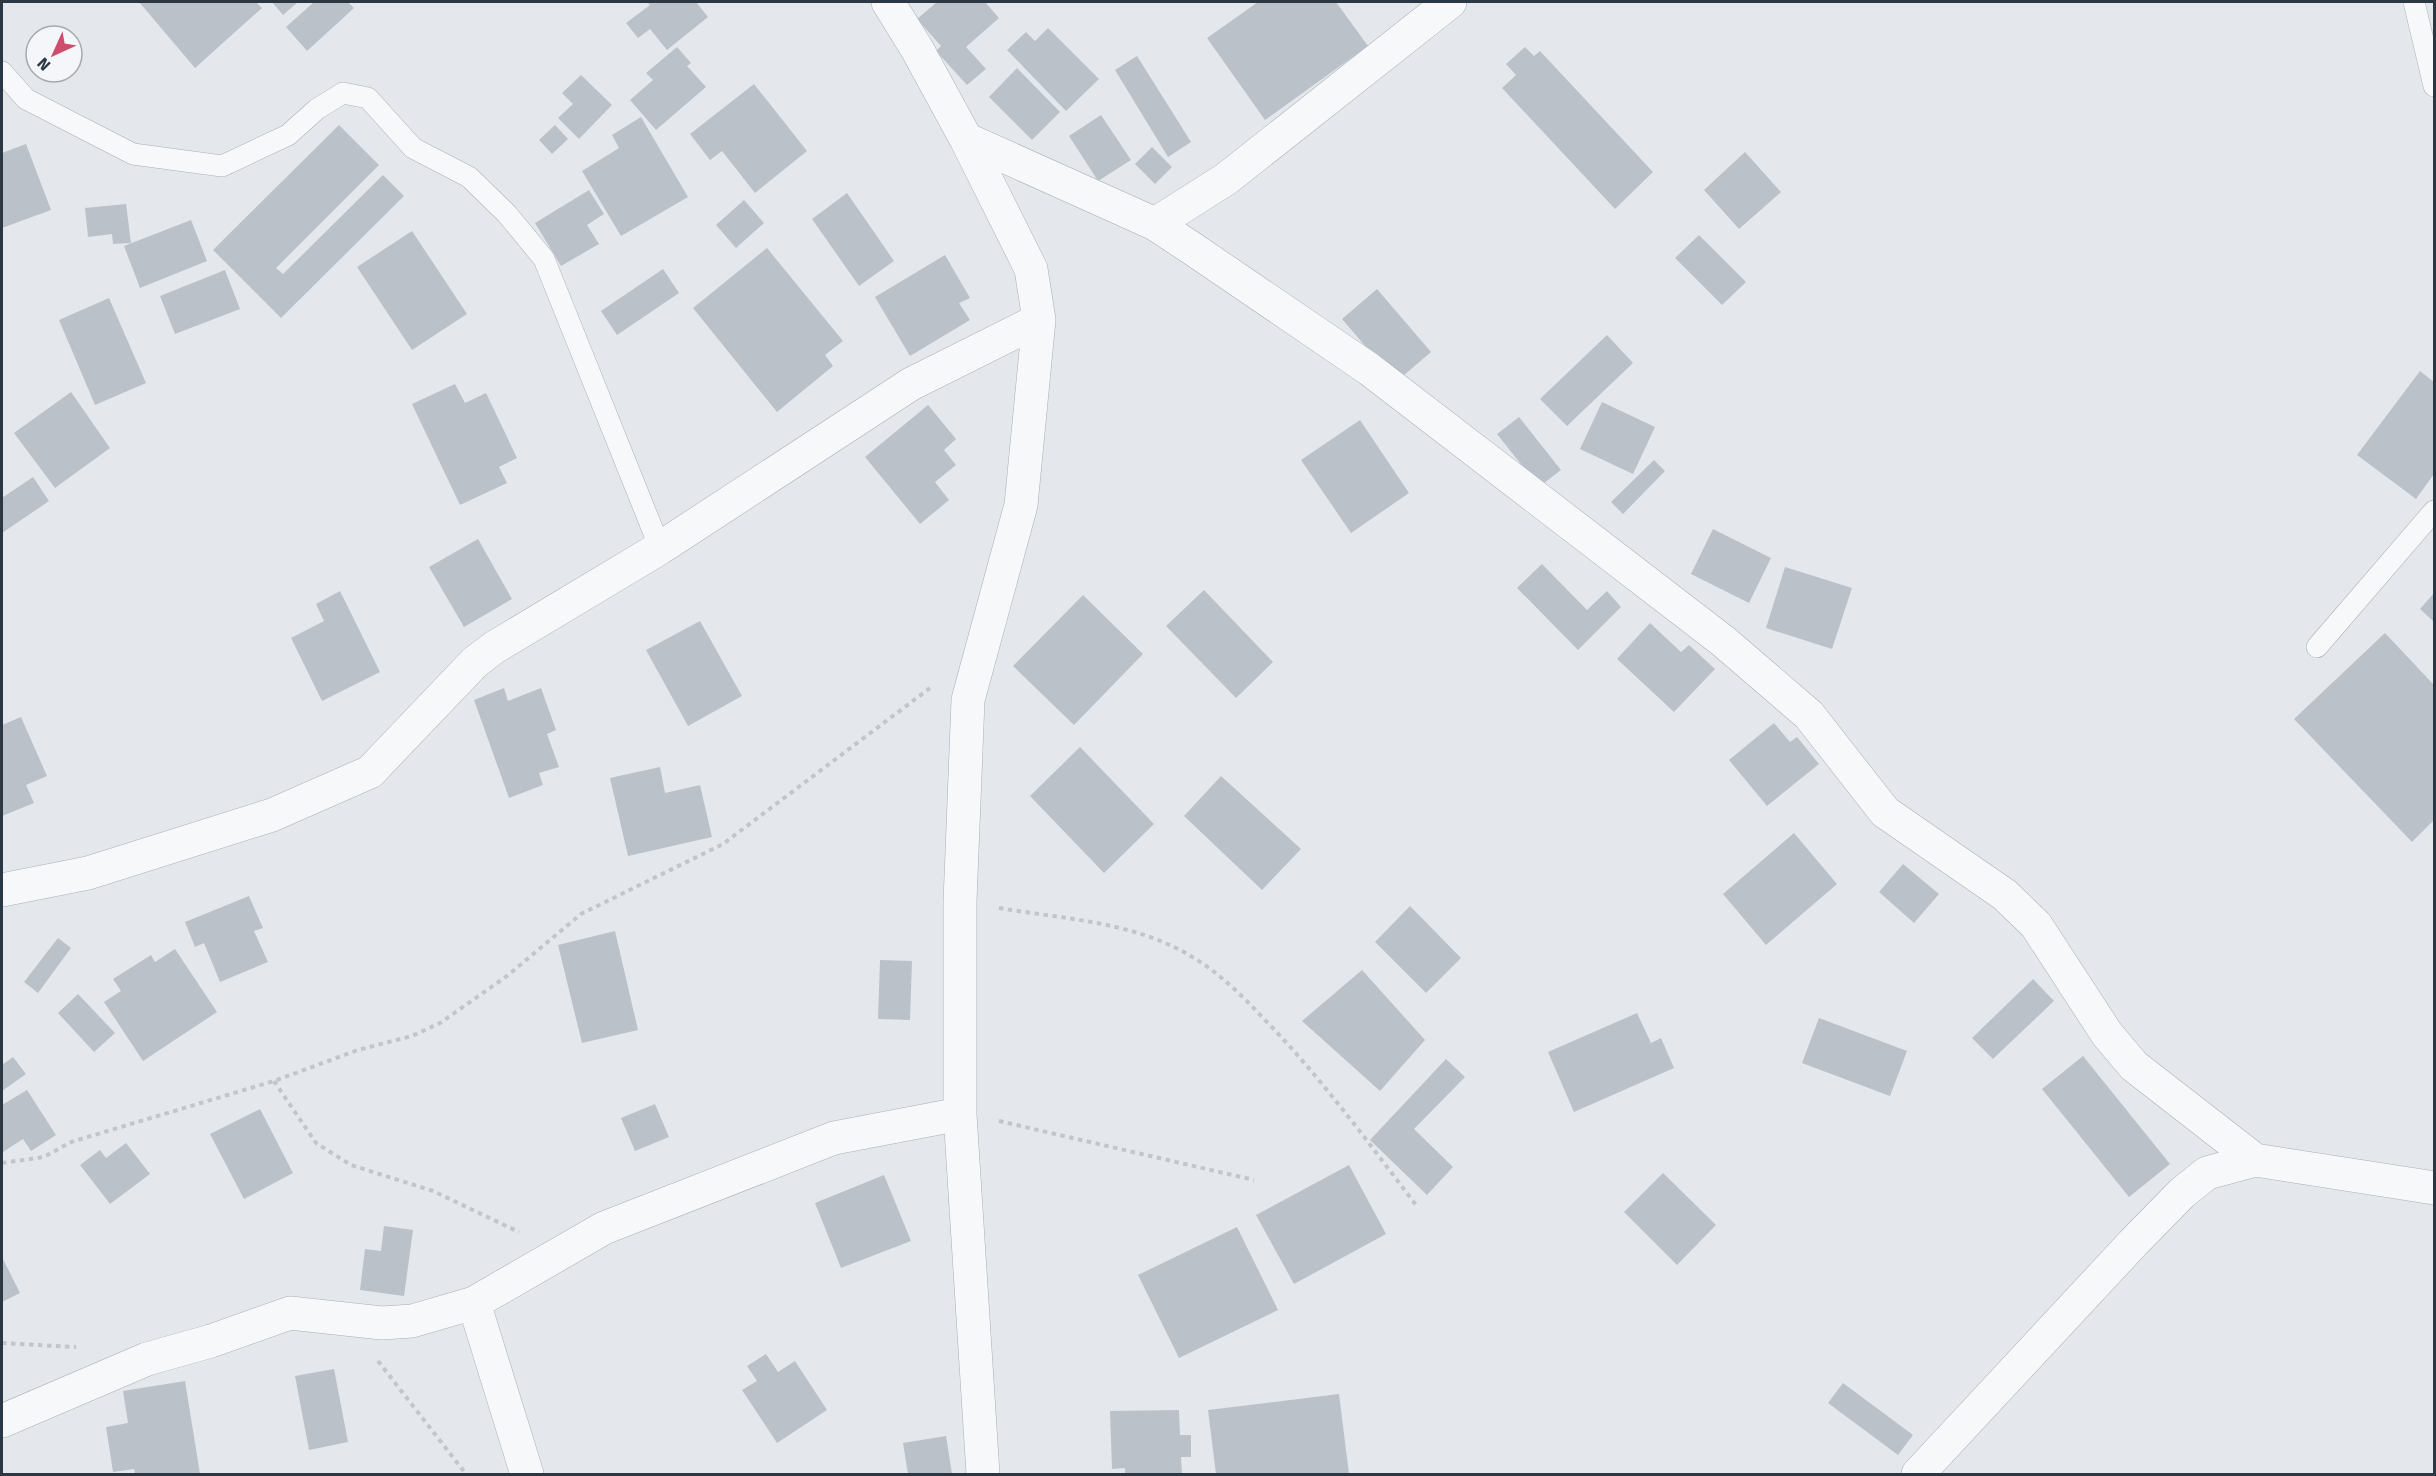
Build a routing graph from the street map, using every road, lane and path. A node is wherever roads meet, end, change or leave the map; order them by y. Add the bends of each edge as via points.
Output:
1 (888, 2) edge
2 (2414, 2) edge
3 (1436, 6) edge
4 (2, 72) edge
5 (2434, 86) edge
6 (966, 139) junction
7 (1155, 224) junction
8 (1039, 320) junction
9 (2434, 511) edge
10 (660, 548) junction
11 (2317, 647) dead end
12 (934, 686) dead end
13 (2, 890) edge
14 (960, 902) junction
15 (274, 1081) junction
16 (960, 1114) junction
17 (2255, 1160) junction
18 (2, 1163) edge
19 (1254, 1180) dead end
20 (2434, 1188) edge
21 (1416, 1205) dead end
22 (560, 1251) junction
23 (474, 1304) junction
24 (345, 1318) junction
25 (2, 1421) edge
26 (466, 1474) edge
27 (526, 1474) edge
28 (983, 1474) edge
29 (1918, 1474) edge

1 - 6 street
2 - 5 lane
3 - 7 street via 1226,179
4 - 10 lane via 26,99 133,154 222,166 288,135 317,109 343,93 368,98 413,148 469,177 507,214 544,259
6 - 7 street
6 - 8 street via 1031,269
7 - 17 street via 1369,369 1723,641 1809,715 1886,812 2004,896 2036,925 2107,1034 2134,1066
8 - 10 street via 911,384
8 - 14 street via 1021,505 968,700
9 - 11 lane
10 - 13 street via 474,662 370,771 352,781 272,815 88,873
12 - 15 path via 723,844 581,914 507,976 440,1023 412,1036 358,1050
14 - 16 street
14 - 21 path via 1126,929 1175,947 1199,961 1232,985 1307,1062
15 - 18 path via 71,1142 44,1157
15 - 22 path via 316,1143 351,1165 434,1191
16 - 19 path
16 - 22 street via 834,1138 604,1228
16 - 28 street
17 - 20 street
17 - 29 street via 2207,1173 2182,1193
22 - 23 street
23 - 24 street via 412,1321 382,1323
23 - 27 street
24 - 25 street via 290,1313 147,1359
24 - 26 path

